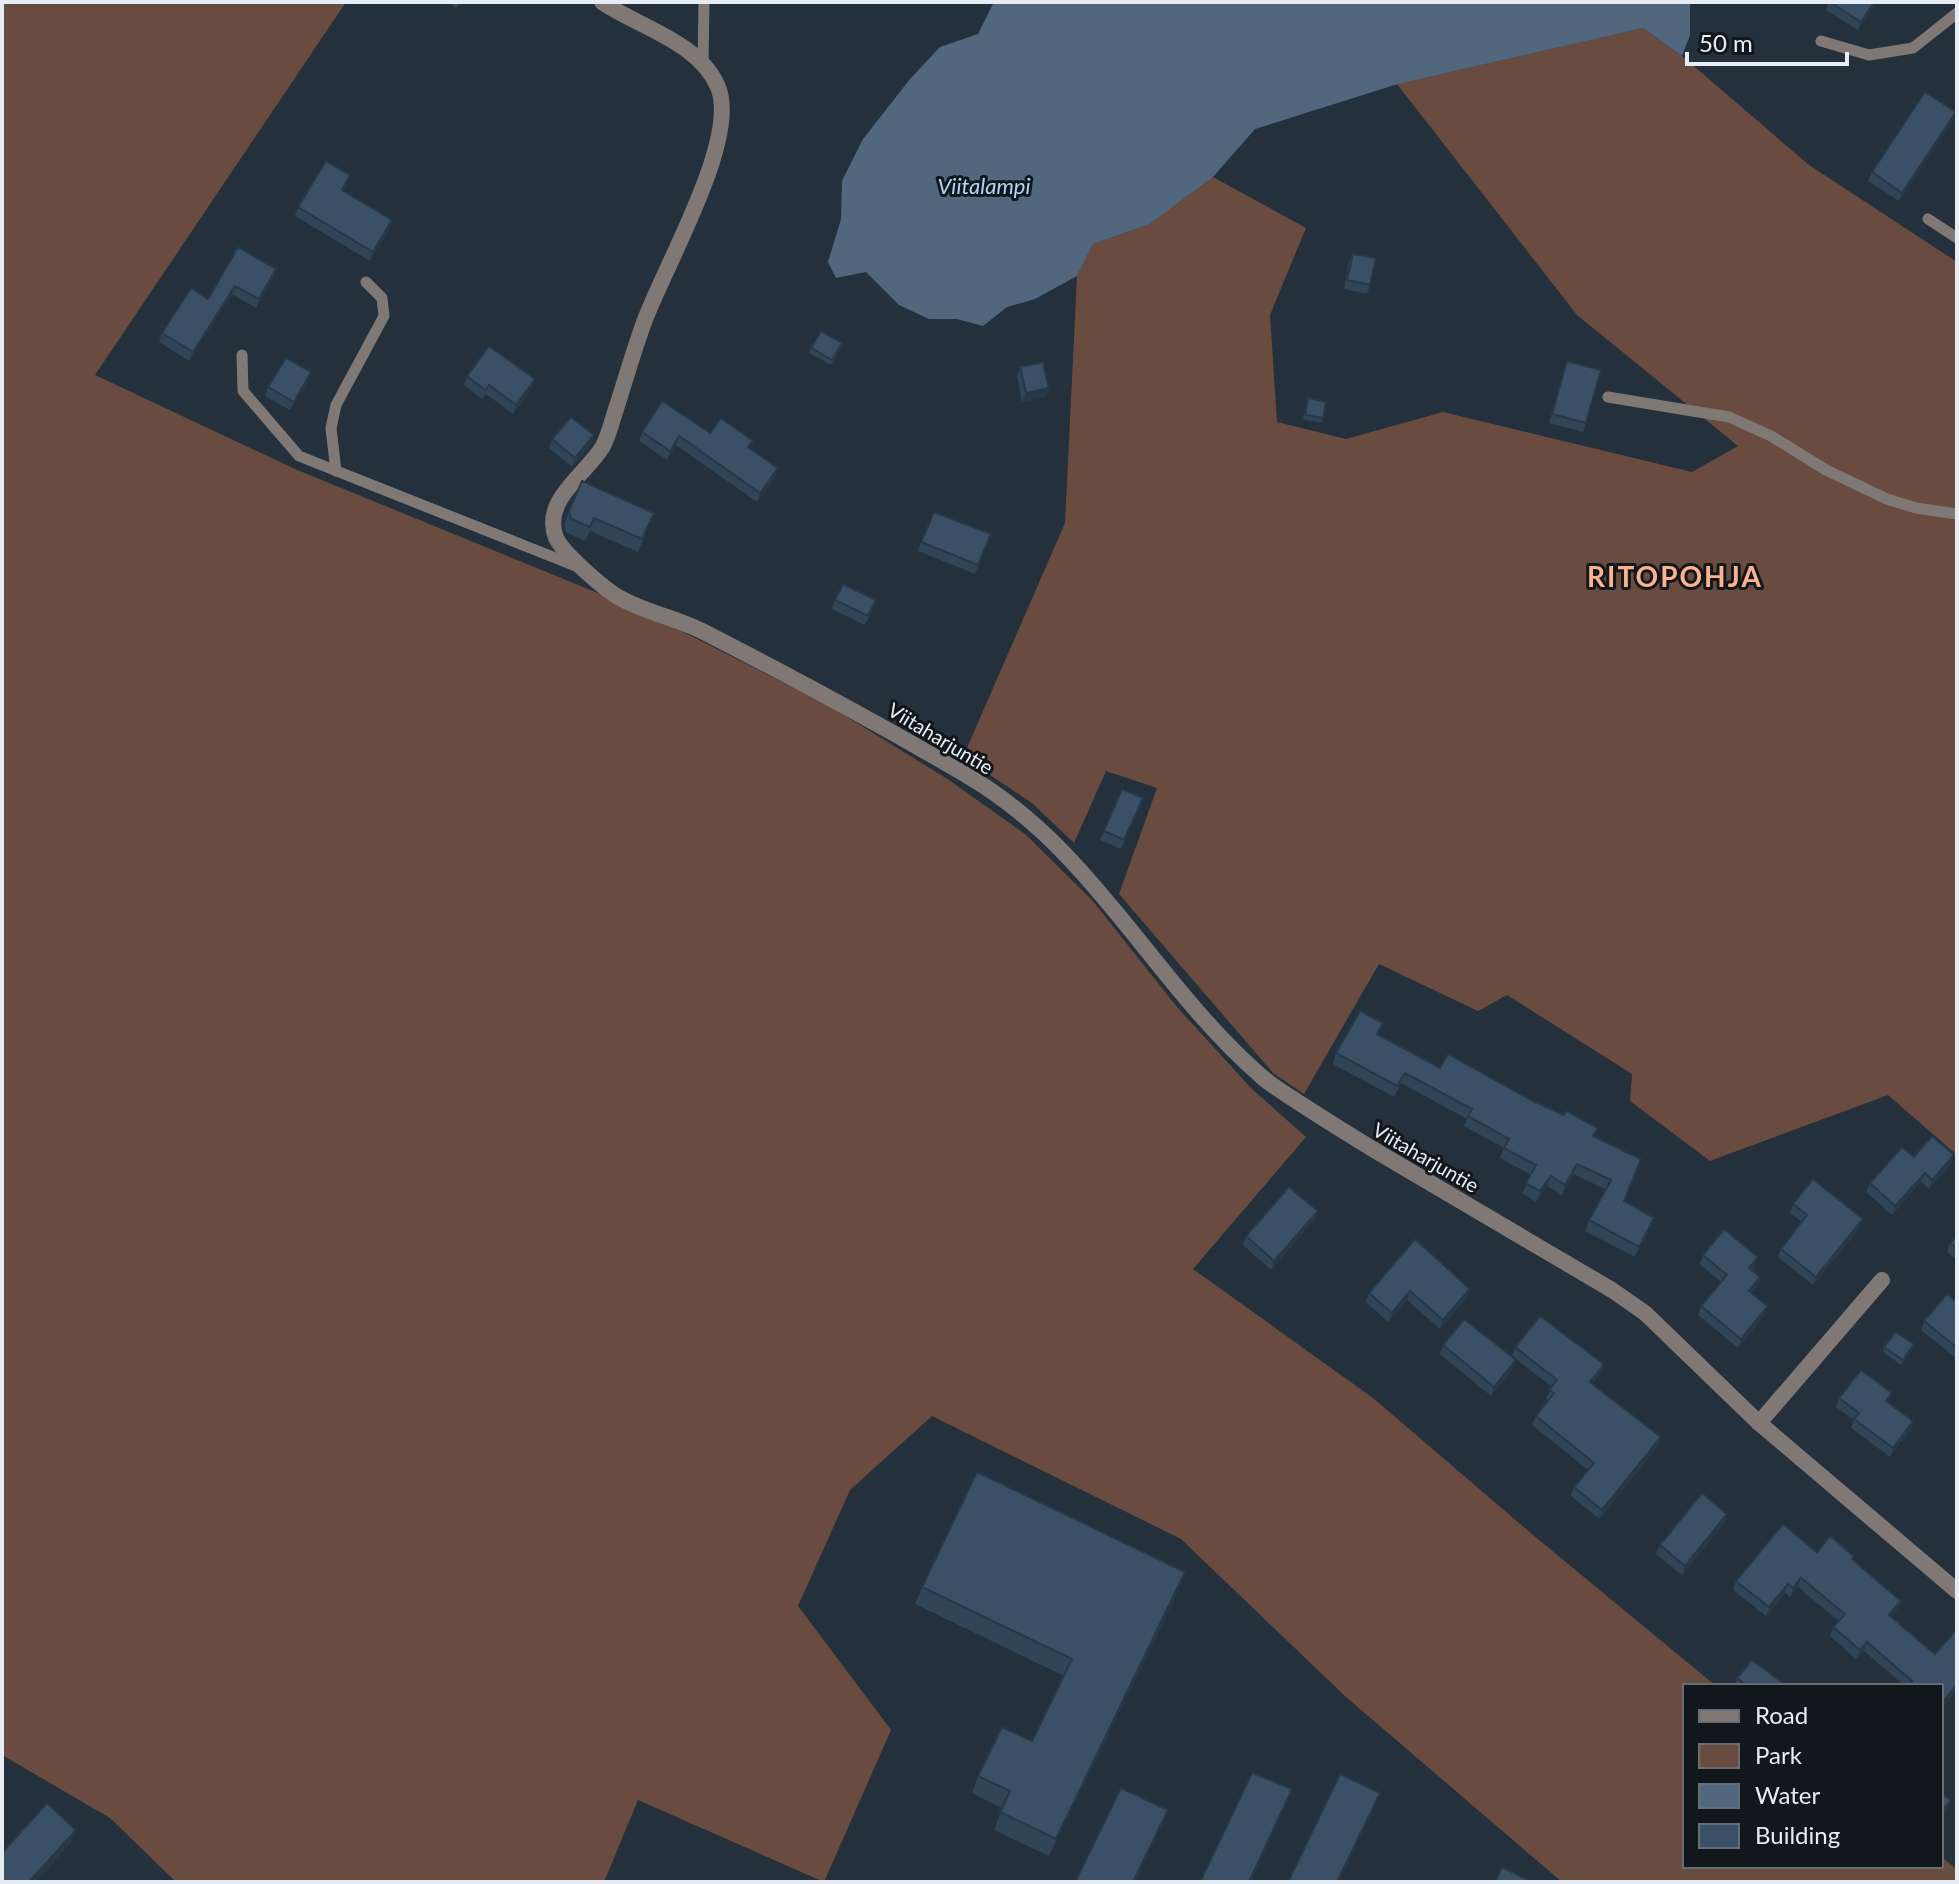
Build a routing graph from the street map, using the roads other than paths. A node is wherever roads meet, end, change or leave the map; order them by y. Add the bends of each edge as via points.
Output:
1 (602, 2) edge
2 (704, 2) edge
3 (1957, 13) edge
4 (1821, 41) dead end
5 (703, 63) junction
6 (1928, 219) dead end
7 (1957, 238) edge
8 (366, 282) dead end
9 (242, 355) dead end
10 (1608, 397) dead end
11 (336, 471) junction
12 (1957, 514) edge
13 (586, 570) junction
14 (1882, 1280) dead end
15 (1759, 1423) junction
16 (1957, 1591) edge

1 - 5 street, Viitaharjuntie
2 - 5 lane
3 - 4 lane via 1913,48 1869,55
5 - 13 street, Viitaharjuntie via 718,86 724,110 721,133 644,320 604,445 563,493 554,516 556,537
6 - 7 lane
8 - 11 lane via 382,298 384,316 336,405 331,428
9 - 11 lane via 243,391 299,456
10 - 12 lane via 1729,417 1887,499
11 - 13 lane
13 - 15 street, Viitaharjuntie via 619,598 693,627 838,701 976,781 1034,822 1103,893 1178,988 1265,1080 1353,1138 1612,1290 1645,1313
14 - 15 street
15 - 16 street, Viitaharjuntie

